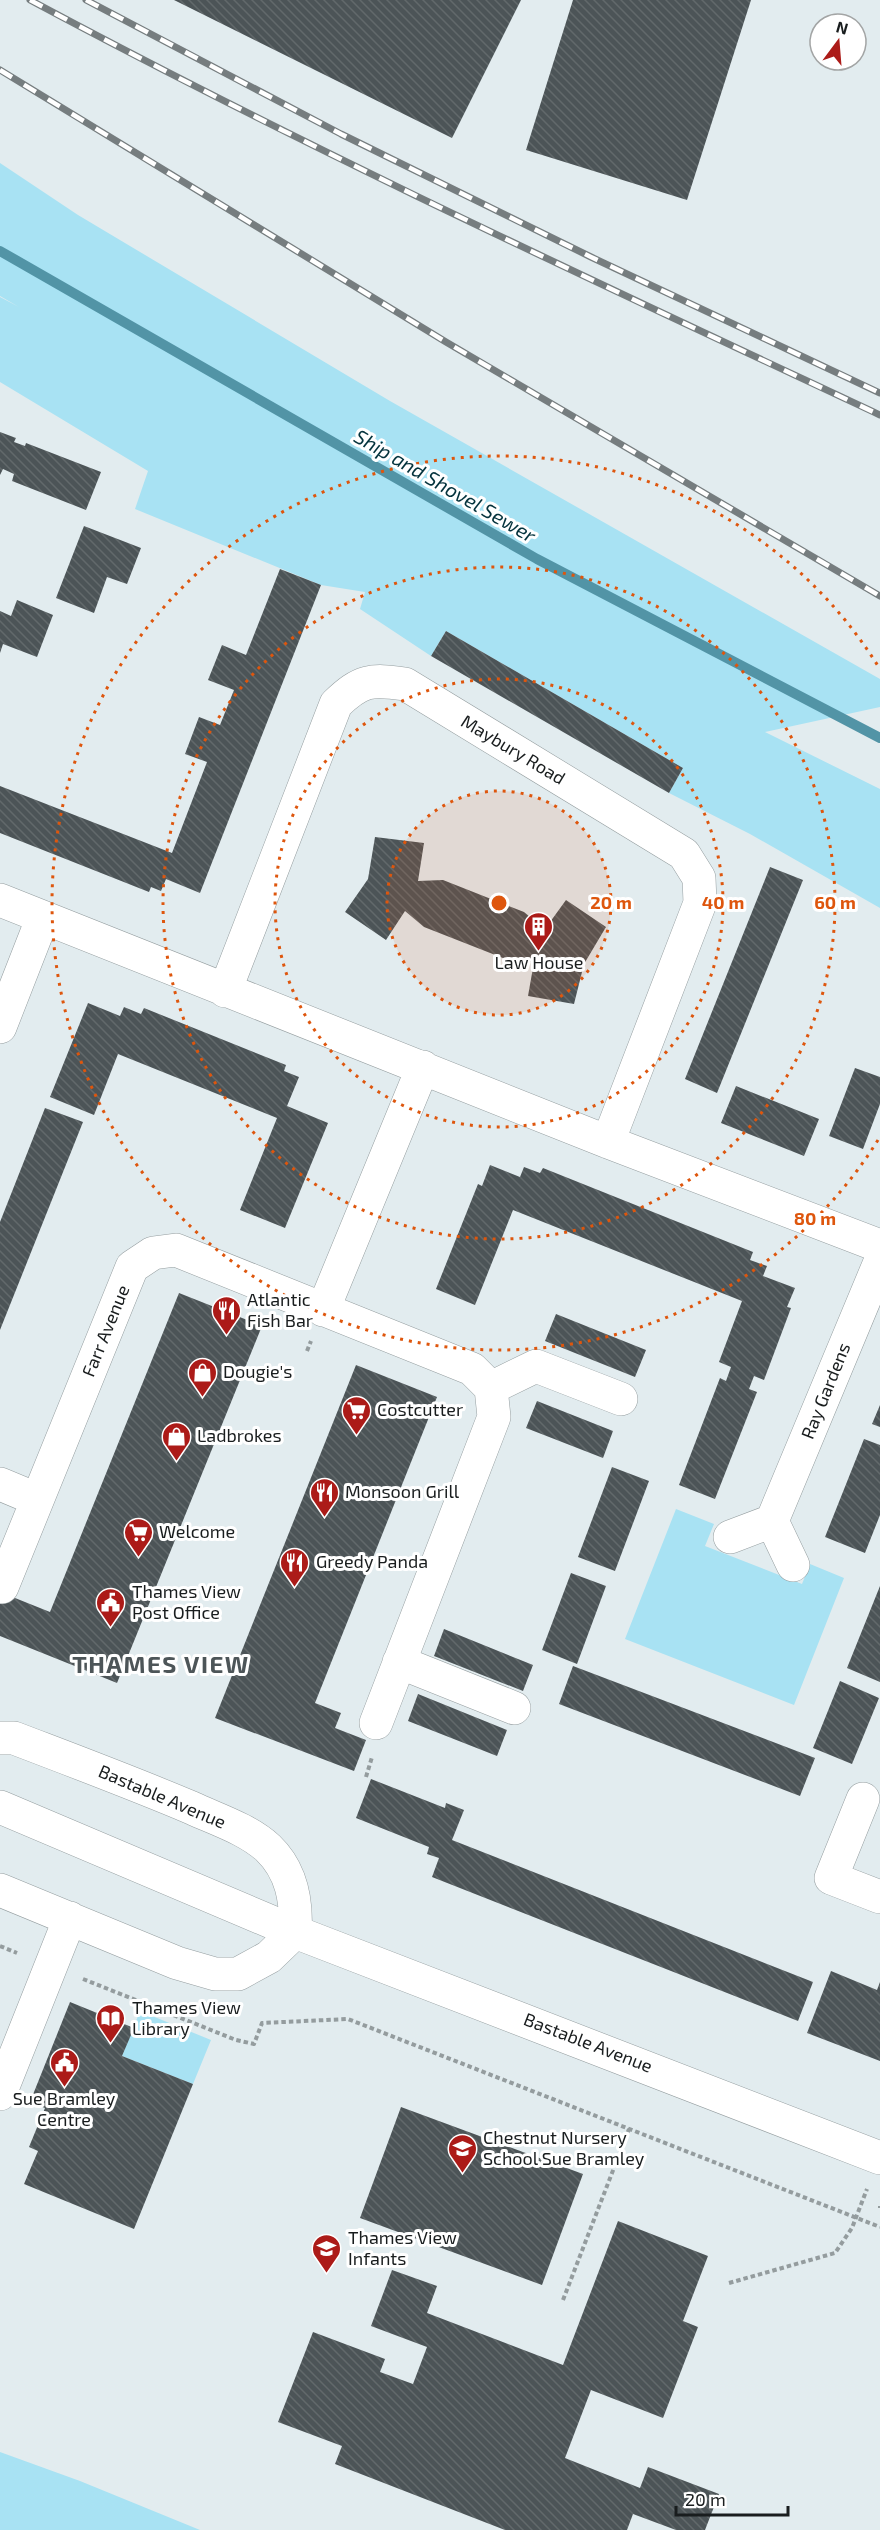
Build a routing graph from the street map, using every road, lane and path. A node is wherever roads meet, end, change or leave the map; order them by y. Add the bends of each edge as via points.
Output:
1 (0, 900) edge
2 (43, 917) junction
3 (225, 991) junction
4 (0, 1027) edge
5 (423, 1067) junction
6 (608, 1142) junction
7 (880, 1246) edge
8 (880, 1262) edge
9 (323, 1310) junction
10 (491, 1388) junction
11 (621, 1399) dead end
12 (0, 1484) edge
13 (36, 1499) junction
14 (772, 1521) junction
15 (730, 1537) dead end
16 (793, 1565) dead end
17 (2, 1587) dead end
18 (399, 1662) junction
19 (514, 1708) dead end
20 (376, 1723) dead end
21 (0, 1738) edge
22 (863, 1799) dead end
23 (0, 1807) edge
24 (0, 1890) edge
25 (880, 1897) edge
26 (70, 1918) junction
27 (295, 1932) junction
28 (0, 1946) edge
29 (51, 1967) junction
30 (0, 2094) edge
31 (629, 2129) junction
32 (874, 2172) edge
33 (856, 2217) junction
34 (880, 2227) edge
35 (729, 2283) dead end
36 (563, 2300) dead end

1 - 2 street
2 - 3 street
2 - 4 street
3 - 5 street
3 - 6 street, Maybury Road via 336,704 355,686 380,681 405,684 684,854 699,878 700,903
5 - 6 street
5 - 9 street
6 - 7 street
8 - 14 street, Ray Gardens
9 - 10 street, Farr Avenue via 472,1369
9 - 13 street, Farr Avenue via 176,1250 153,1252 132,1267
10 - 11 street via 536,1366
10 - 18 street via 494,1417
12 - 13 street
13 - 17 street, Farr Avenue
14 - 15 street
14 - 16 street
18 - 19 street
18 - 20 street
21 - 27 street, Bastable Avenue via 14,1738 131,1782 245,1831 269,1849 289,1878 296,1906
22 - 25 street via 831,1878
23 - 27 street, Bastable Avenue
24 - 26 street
26 - 27 street via 177,1963 215,1974 238,1974 269,1957
26 - 29 street
27 - 32 street, Bastable Avenue
28 - 29 path
29 - 30 street
29 - 31 path via 254,2044 262,2023 348,2019
31 - 33 path
31 - 36 path
32 - 33 path
33 - 34 path
33 - 35 path via 835,2253

